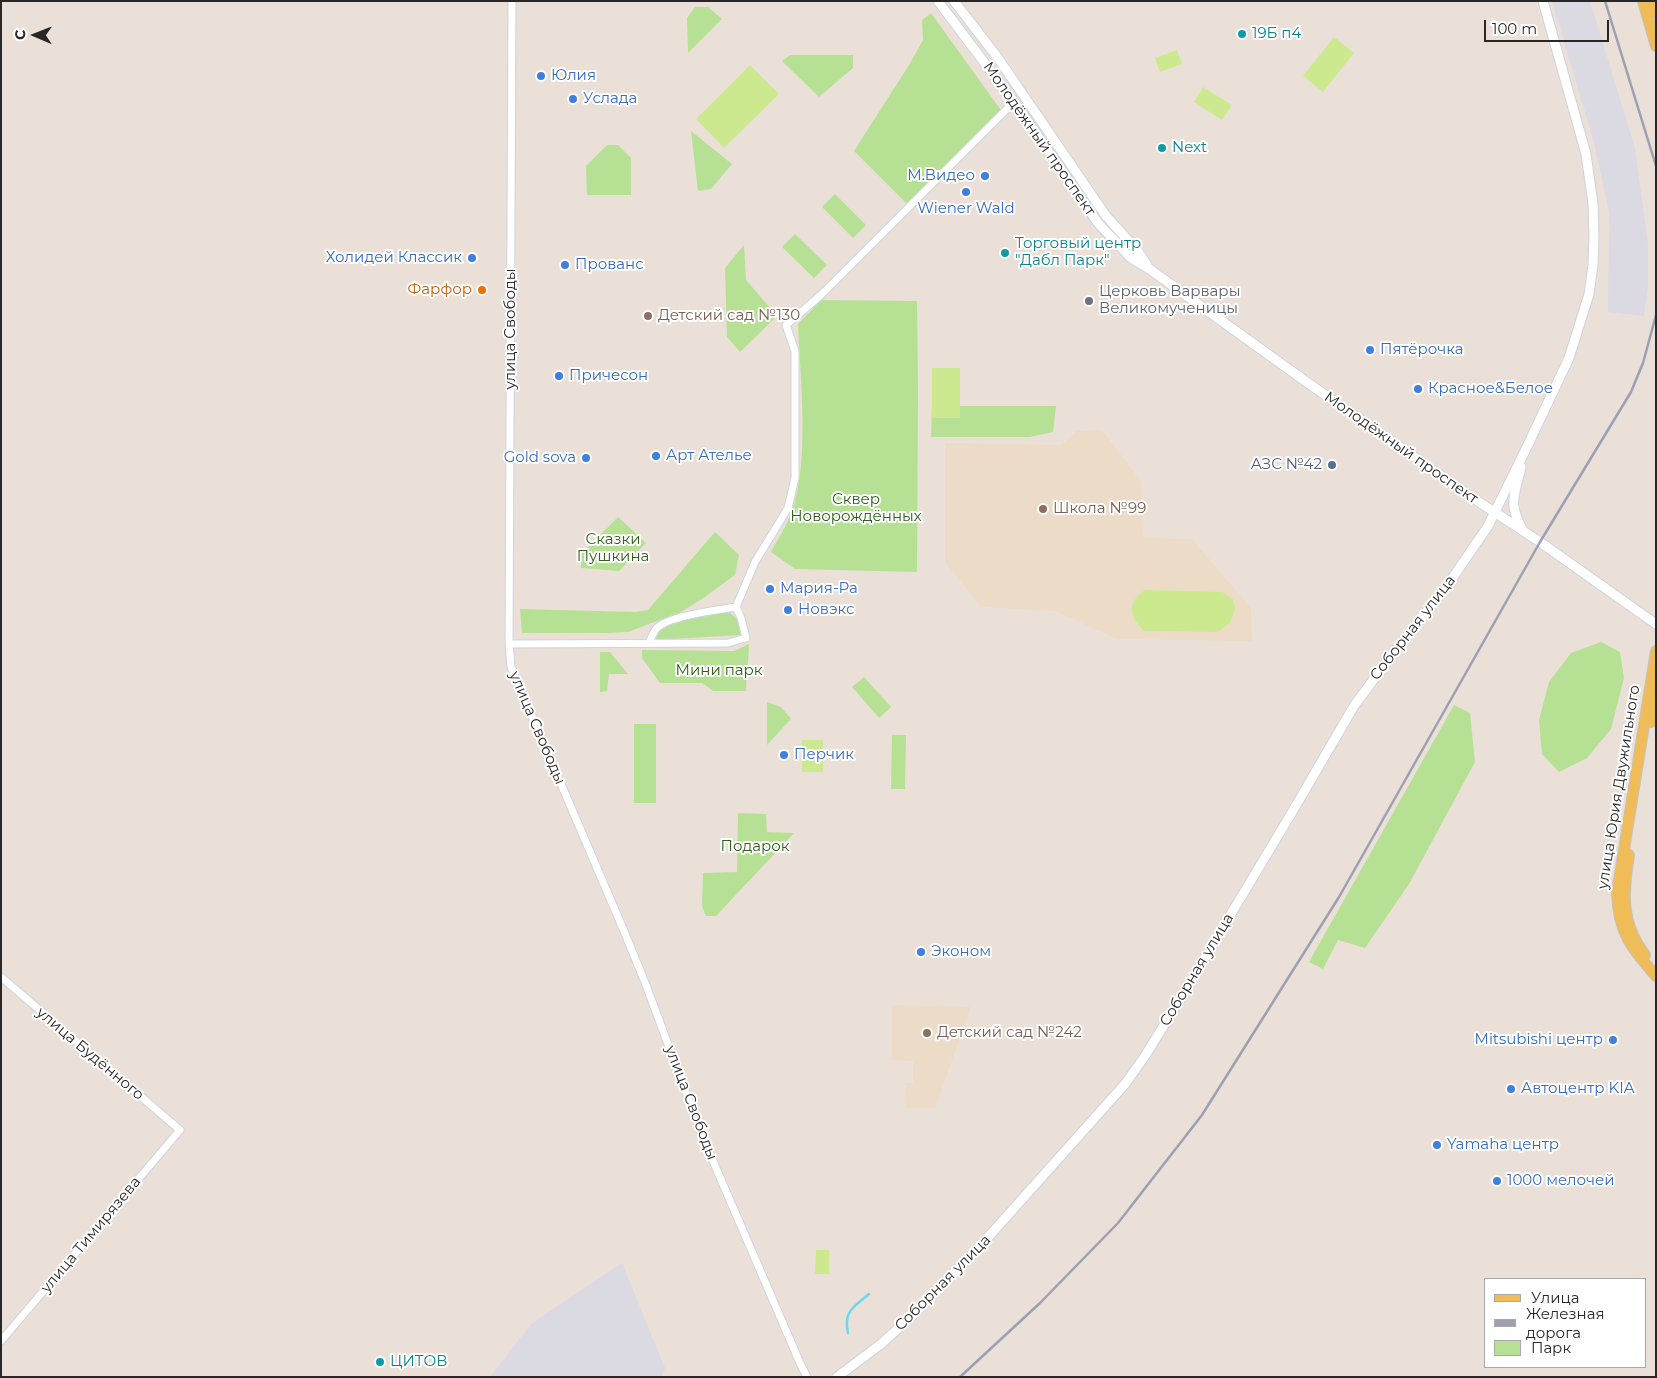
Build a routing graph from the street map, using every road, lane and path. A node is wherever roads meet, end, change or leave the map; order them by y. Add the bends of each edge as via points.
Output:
1 (512, 1) edge
2 (938, 1) edge
3 (954, 1) edge
4 (1543, 1) edge
5 (1643, 1) edge
6 (1652, 1) edge
7 (1656, 13) edge
8 (1656, 46) edge
9 (1014, 102) junction
10 (1148, 268) junction
11 (1525, 451) junction
12 (1494, 512) junction
13 (1523, 532) junction
14 (736, 606) junction
15 (1656, 624) edge
16 (649, 643) junction
17 (509, 644) junction
18 (1656, 651) edge
19 (1656, 696) edge
20 (1656, 968) edge
21 (1656, 976) edge
22 (1, 977) edge
23 (180, 1130) joint
24 (1, 1341) edge
25 (807, 1377) edge
26 (838, 1377) edge

1 - 17 street, улица Свободы
2 - 9 street, Молодёжный проспект
3 - 10 street, Молодёжный проспект via 998,58 1106,216 1137,250
4 - 11 street via 1586,154 1593,204 1593,265 1582,320 1567,361
5 - 8 main road
6 - 7 main road
9 - 10 street, Молодёжный проспект via 1098,223 1131,258
9 - 14 street via 821,295 786,325 795,351 795,478 788,508 755,562
10 - 12 street, Молодёжный проспект
11 - 12 street, Соборная улица
11 - 13 street via 1513,505
12 - 13 street, Молодёжный проспект
12 - 26 street, Соборная улица via 1447,586 1354,706 1180,999 1125,1084 982,1244 913,1315 882,1344
13 - 15 street, Молодёжный проспект
14 - 16 street via 668,622 657,628
14 - 16 street via 746,638 728,643
16 - 17 street
17 - 25 street, улица Свободы via 511,667 624,931 701,1133
18 - 21 main road, улица Юрия Двужильного via 1616,892 1618,915 1630,946
19 - 20 main road, улица Юрия Двужильного via 1624,893 1626,917 1632,935
22 - 23 street, улица Будённого
23 - 24 street, улица Тимирязева

